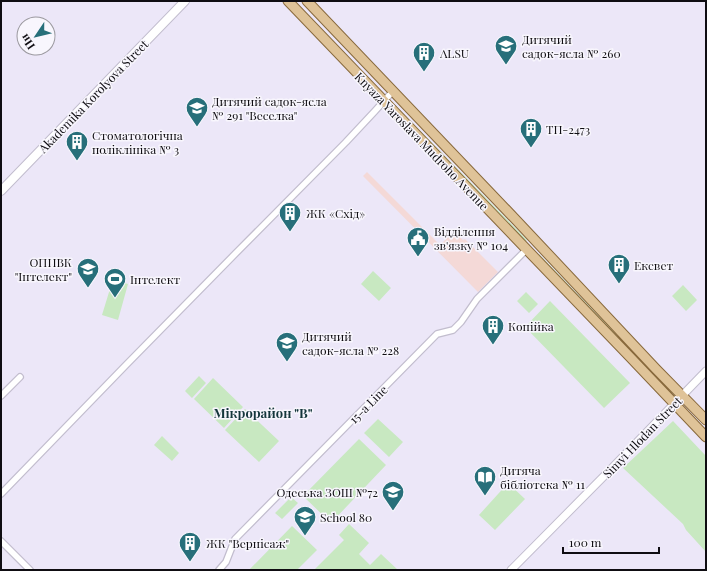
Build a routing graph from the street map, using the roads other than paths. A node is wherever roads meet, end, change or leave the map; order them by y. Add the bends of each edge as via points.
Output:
1 (185, 1) edge
2 (288, 1) edge
3 (307, 1) edge
4 (393, 91) junction
5 (384, 101) junction
6 (1, 191) edge
7 (536, 241) junction
8 (527, 249) junction
9 (706, 371) edge
10 (20, 377) dead end
11 (1, 396) edge
12 (683, 396) junction
13 (675, 404) junction
14 (706, 420) edge
15 (706, 437) edge
16 (1, 494) edge
17 (1, 542) edge
18 (30, 570) edge
19 (219, 570) edge
20 (510, 570) edge

1 - 6 main road, Akademika Korolyova Street
2 - 5 main road, Knyaza Yaroslava Mudroho Avenue
3 - 4 main road, Knyaza Yaroslava Mudroho Avenue
4 - 5 street
4 - 7 main road, Knyaza Yaroslava Mudroho Avenue
5 - 8 main road, Knyaza Yaroslava Mudroho Avenue
5 - 16 street
7 - 8 main road
7 - 12 main road, Knyaza Yaroslava Mudroho Avenue
8 - 13 main road, Knyaza Yaroslava Mudroho Avenue
8 - 19 street, 15-a Line via 477,299 453,330 437,334 235,539 226,562
9 - 12 street, Simyi Hlodan Street
10 - 11 street
12 - 13 street, Simyi Hlodan Street
12 - 14 main road, Knyaza Yaroslava Mudroho Avenue
13 - 15 main road, Knyaza Yaroslava Mudroho Avenue
13 - 20 street, Simyi Hlodan Street
17 - 18 street

